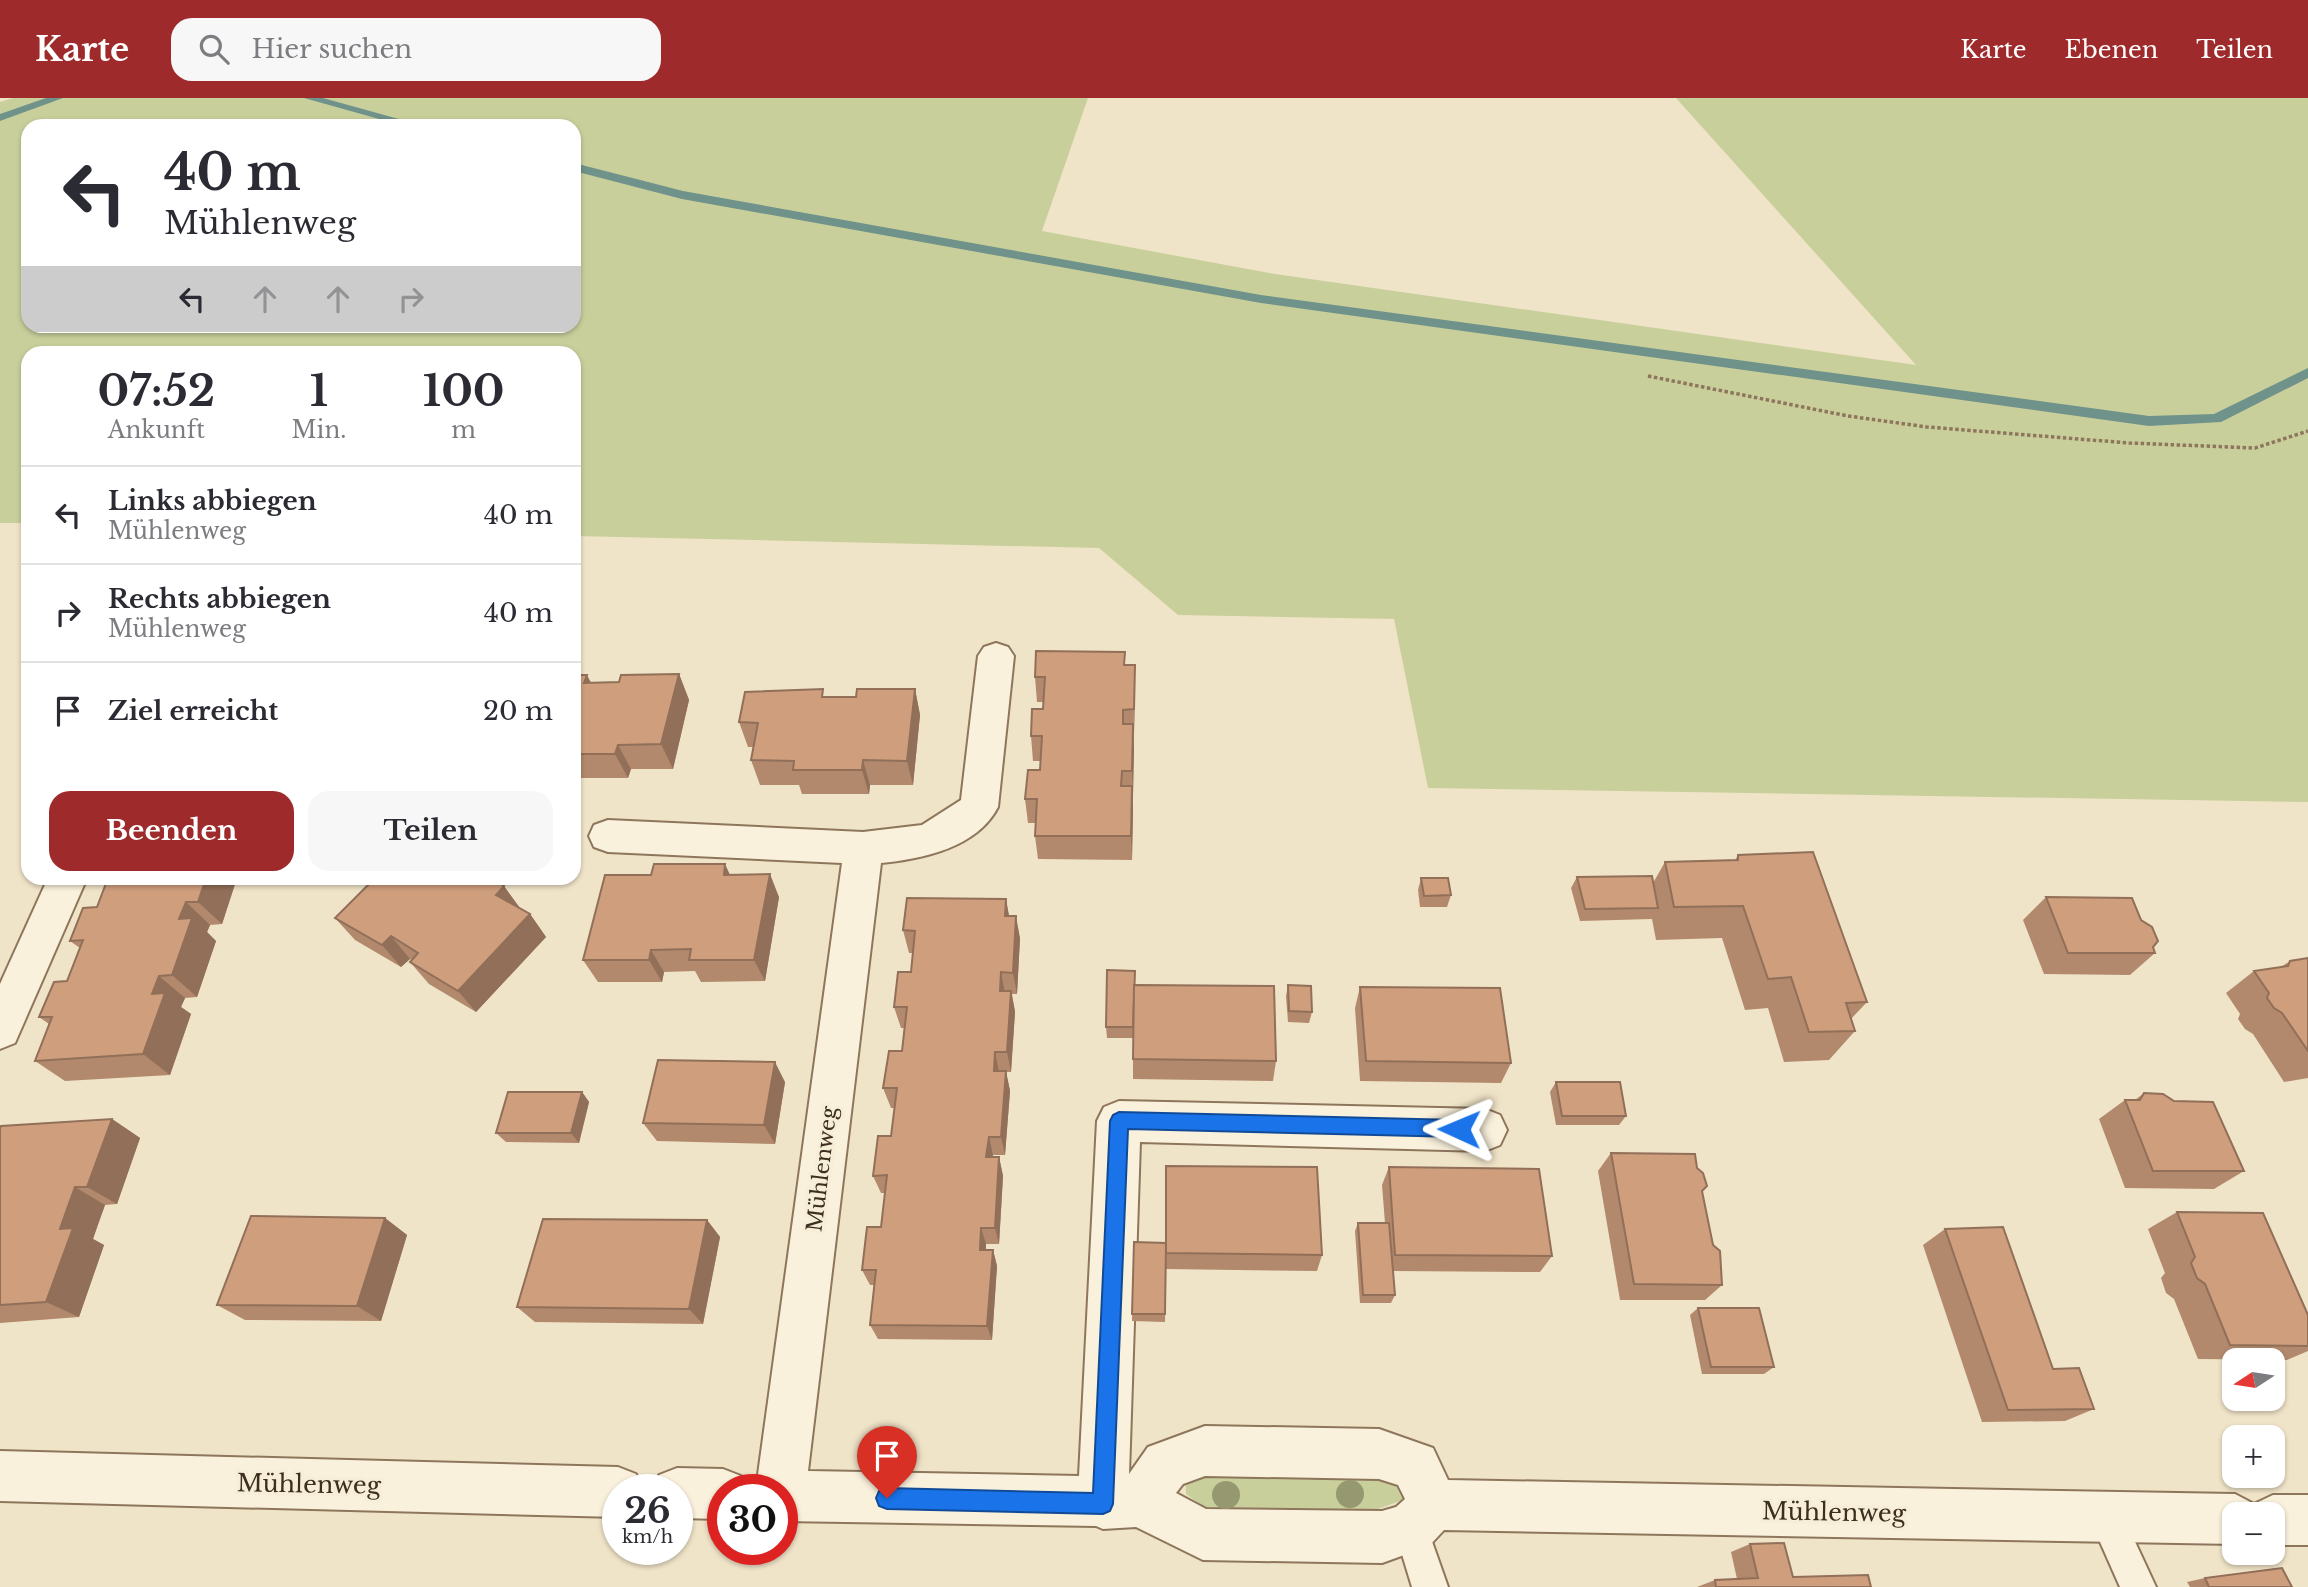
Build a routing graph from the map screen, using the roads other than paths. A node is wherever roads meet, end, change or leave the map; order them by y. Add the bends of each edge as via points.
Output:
1 (996, 656) dead end
2 (608, 836) dead end
3 (863, 848) junction
4 (65, 885) edge
5 (0, 1030) edge
6 (1485, 1130) dead end
7 (783, 1474) edge
8 (0, 1476) edge
9 (602, 1492) edge
10 (798, 1496) edge
11 (1122, 1503) junction
12 (1422, 1516) junction
13 (2106, 1517) junction
14 (2222, 1519) edge
15 (2285, 1520) edge
16 (2308, 1520) edge
17 (1430, 1587) edge
18 (2138, 1587) edge

1 - 3 street via 979,807 952,831 922,844
2 - 3 street
3 - 7 street, Mühlenweg
4 - 5 street
6 - 11 street via 1119,1121
8 - 9 street, Mühlenweg
10 - 11 street, Mühlenweg
11 - 12 street, Mühlenweg via 1203,1534 1382,1537
11 - 12 street via 1166,1465 1205,1451 1379,1454 1415,1466
12 - 13 street, Mühlenweg
12 - 17 lane
13 - 14 street, Mühlenweg
13 - 18 lane
15 - 16 street

